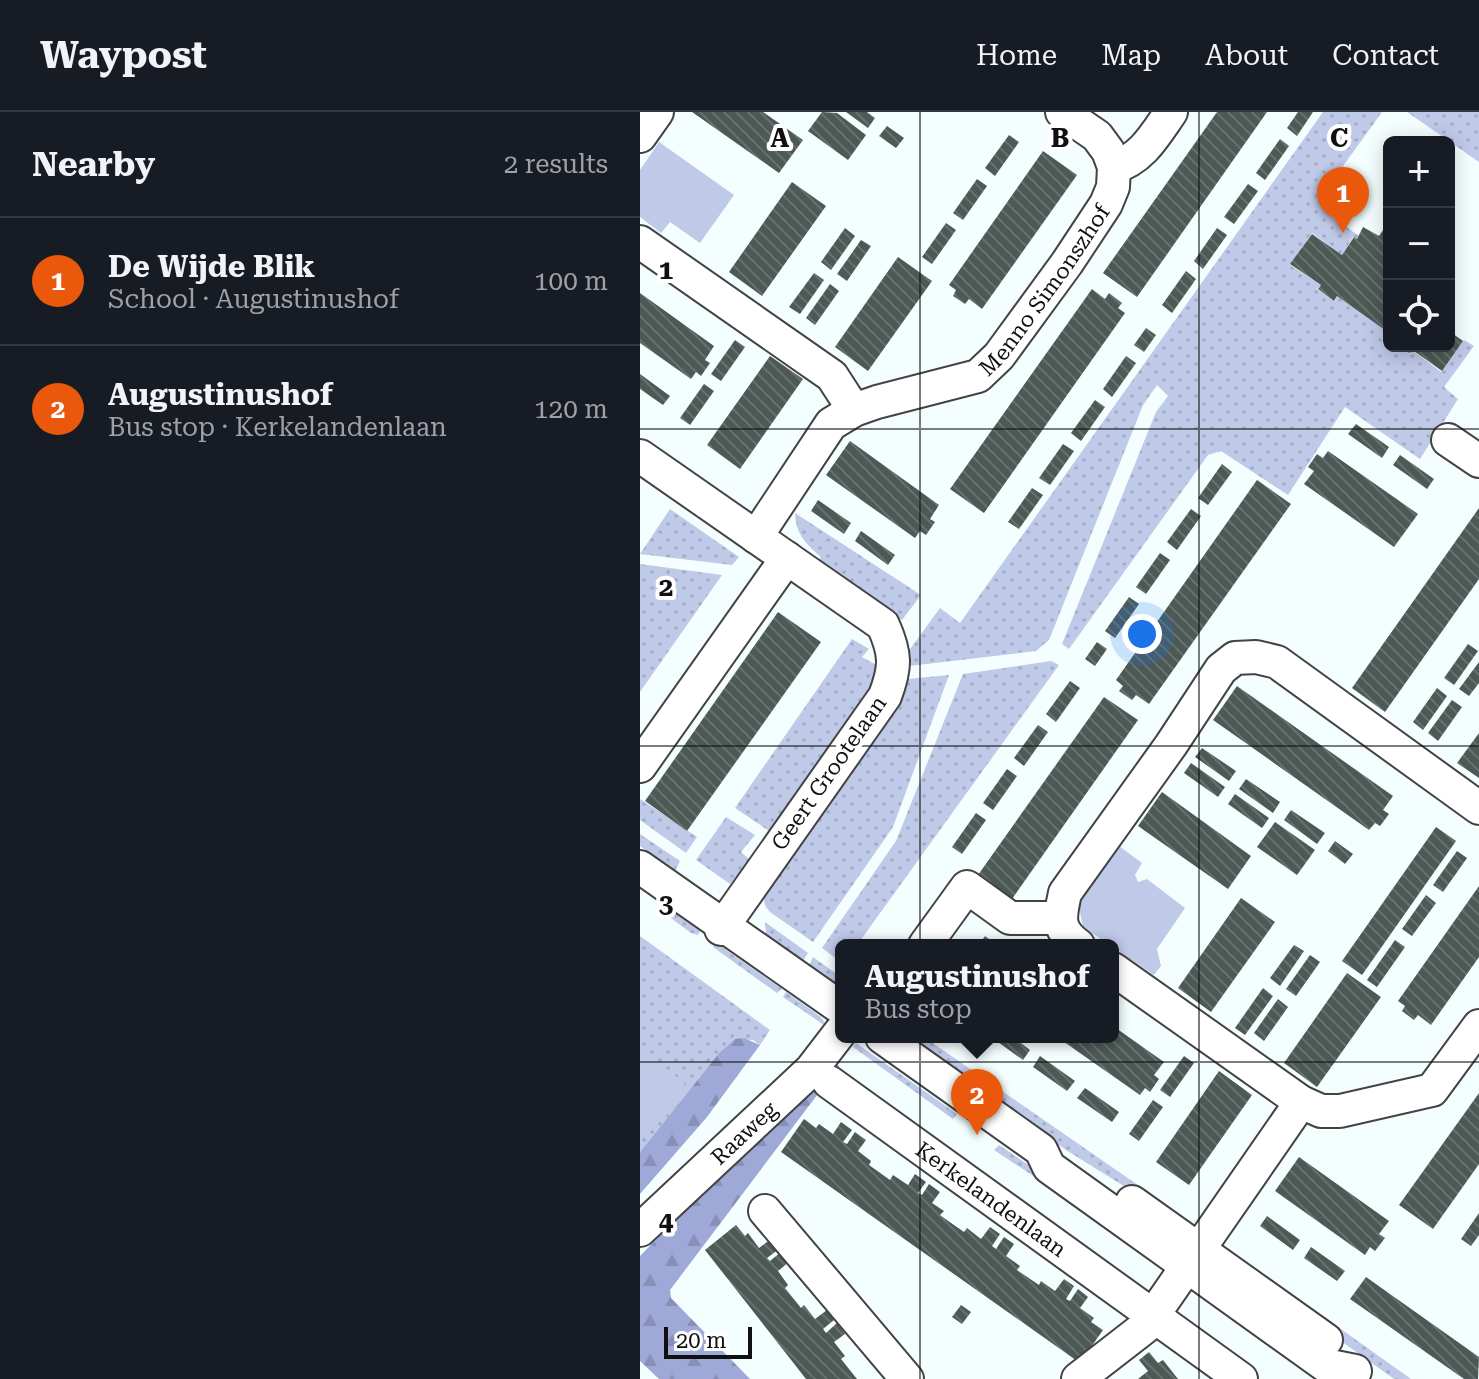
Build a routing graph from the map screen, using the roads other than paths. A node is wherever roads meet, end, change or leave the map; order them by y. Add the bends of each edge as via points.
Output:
1 (657, 112) edge
2 (1062, 112) edge
3 (1171, 112) edge
4 (640, 136) edge
5 (1114, 167) junction
6 (640, 242) edge
7 (854, 410) junction
8 (640, 456) edge
9 (756, 537) junction
10 (787, 558) junction
11 (640, 766) edge
12 (1479, 808) edge
13 (640, 867) edge
14 (1059, 918) junction
15 (723, 927) junction
16 (929, 939) edge
17 (1070, 939) edge
18 (1119, 973) edge
19 (835, 1004) edge
20 (1479, 1026) edge
21 (835, 1039) edge
22 (890, 1043) edge
23 (829, 1082) dead end
24 (1301, 1102) junction
25 (765, 1211) dead end
26 (640, 1230) edge
27 (1194, 1257) junction
28 (1154, 1315) junction
29 (1360, 1375) edge
30 (907, 1379) edge
31 (1078, 1379) edge
32 (1241, 1379) edge

1 - 4 street
2 - 5 street via 1097,136
3 - 5 street via 1141,153
5 - 7 street, Menno Simonszhof via 1106,204 1007,344 978,376
6 - 7 street via 832,376
7 - 9 street, Menno Simonszhof via 831,424
8 - 9 street, Geert Grootelaan
9 - 10 street, Geert Grootelaan
10 - 11 street
10 - 15 street, Geert Grootelaan via 883,625 894,672 885,696
12 - 14 street via 1277,662 1235,658 1221,669 1065,893
13 - 15 street
14 - 16 street via 1010,918 967,887
14 - 17 street
15 - 19 street
18 - 24 street
20 - 24 street via 1432,1090 1340,1111 1321,1111
21 - 26 street, Raaweg via 811,1070
22 - 27 street via 1041,1150 1049,1167
23 - 28 street, Kerkelandenlaan
24 - 27 street
25 - 30 street
27 - 28 street
27 - 29 street via 1325,1365
28 - 31 street
28 - 32 street, Kerkelandenlaan

